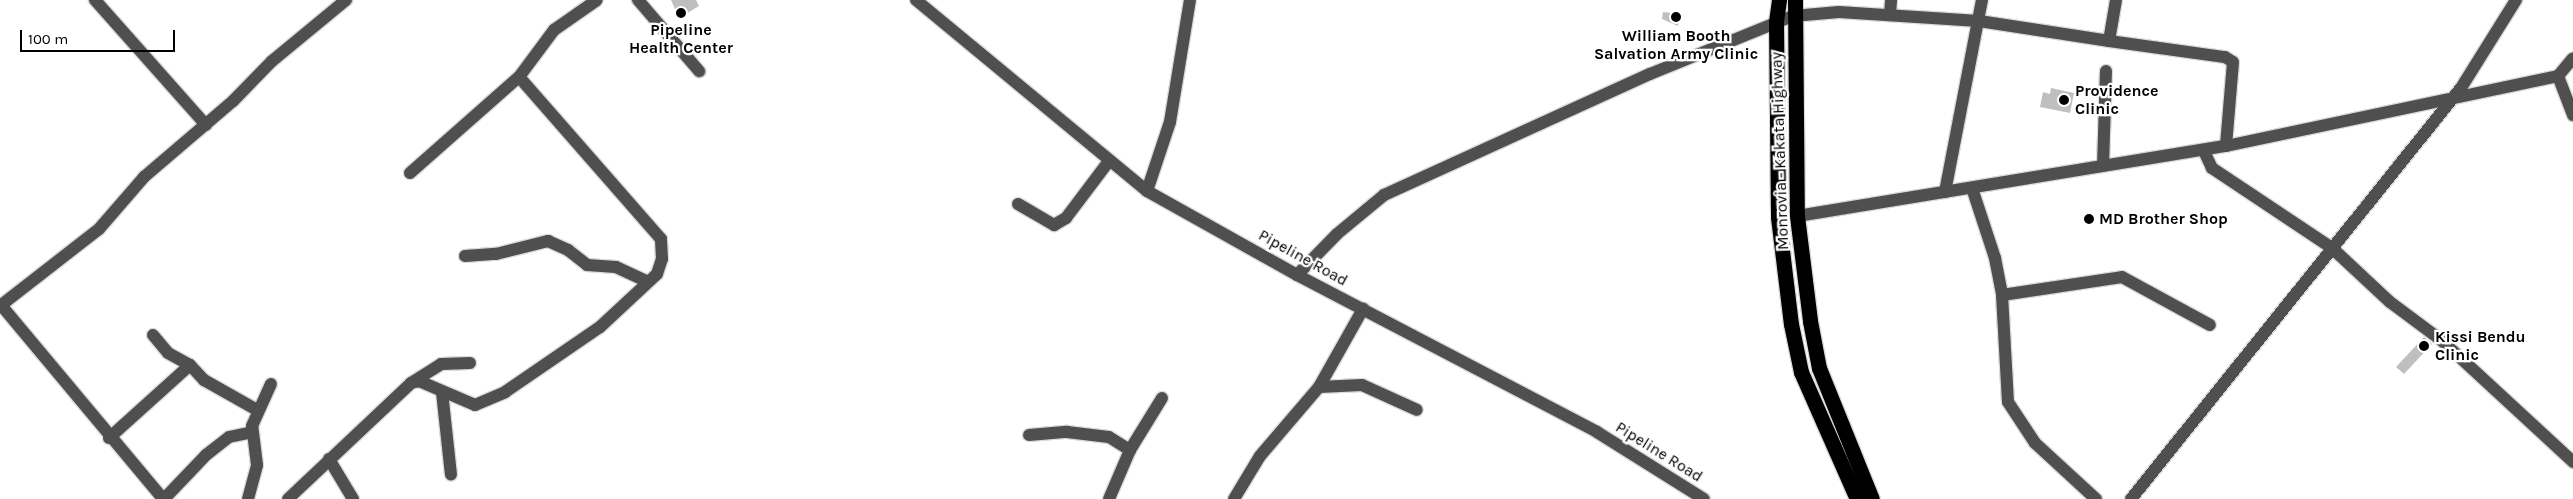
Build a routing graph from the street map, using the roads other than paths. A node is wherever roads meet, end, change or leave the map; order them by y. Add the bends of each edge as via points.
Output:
1 (95, 0) edge
2 (346, 0) edge
3 (597, 0) edge
4 (638, 0) edge
5 (916, 0) edge
6 (1190, 0) edge
7 (1779, 0) edge
8 (1795, 0) edge
9 (1891, 0) edge
10 (1982, 0) edge
11 (2116, 0) edge
12 (2516, 0) edge
13 (1890, 15) junction
14 (1793, 16) junction
15 (1979, 21) junction
16 (1776, 22) junction
17 (2109, 41) junction
18 (2573, 58) edge
19 (699, 71) dead end
20 (2106, 71) dead end
21 (2558, 76) junction
22 (519, 77) junction
23 (2447, 101) junction
24 (2573, 114) edge
25 (206, 125) junction
26 (2226, 146) junction
27 (2204, 150) junction
28 (1109, 162) junction
29 (2103, 166) junction
30 (410, 173) dead end
31 (1972, 188) junction
32 (1148, 191) junction
33 (1945, 192) junction
34 (1018, 204) dead end
35 (1796, 216) junction
36 (2332, 248) junction
37 (465, 256) dead end
38 (1297, 275) junction
39 (648, 282) junction
40 (2002, 295) junction
41 (1, 306) edge
42 (1363, 310) junction
43 (2210, 325) dead end
44 (153, 335) dead end
45 (470, 363) dead end
46 (190, 365) junction
47 (412, 383) junction
48 (270, 384) dead end
49 (1319, 387) junction
50 (442, 392) junction
51 (1162, 398) dead end
52 (257, 410) junction
53 (1417, 410) dead end
54 (252, 432) junction
55 (1029, 435) dead end
56 (109, 438) junction
57 (1130, 450) junction
58 (329, 459) junction
59 (2573, 462) edge
60 (451, 475) dead end
61 (163, 499) edge
62 (248, 499) edge
63 (288, 499) edge
64 (353, 499) edge
65 (1109, 499) edge
66 (1234, 499) edge
67 (1704, 499) edge
68 (1857, 499) edge
69 (1872, 499) edge
70 (2096, 499) edge
71 (2131, 499) edge

1 - 25 street
2 - 25 street via 272,61
3 - 22 street via 554,30
4 - 19 street
5 - 28 street, Pipeline Road
6 - 32 street via 1170,122
7 - 16 highway, Monrovia - Kakata Highway
8 - 14 highway, Monrovia - Kakata Highway
9 - 13 street
10 - 15 street
11 - 17 street
12 - 23 street via 2461,88
13 - 14 street via 1839,12
13 - 15 street
14 - 16 street
14 - 35 highway, Monrovia - Kakata Highway
15 - 17 street
15 - 33 street
16 - 38 street via 1650,74 1384,195 1337,234
16 - 68 highway, Monrovia - Kakata Highway via 1778,217 1791,324 1801,372
17 - 26 street via 2225,57 2233,62
18 - 21 street
20 - 29 street
21 - 23 street
21 - 24 street
22 - 30 street
22 - 39 street via 661,239 662,258 657,274
23 - 26 street
23 - 36 street
25 - 41 street via 144,177 99,229 62,254
26 - 27 street
27 - 29 street
27 - 36 street via 2212,168
28 - 32 street, Pipeline Road
28 - 34 street via 1066,218 1054,225
29 - 31 street
31 - 33 street
31 - 40 street via 1995,258
32 - 38 street, Pipeline Road
33 - 35 street
35 - 69 highway, Monrovia - Kakata Highway via 1819,368
36 - 59 street via 2390,302 2441,340
36 - 71 street
37 - 39 street via 548,241 568,250 587,265 616,267
38 - 42 street, Pipeline Road
39 - 50 street via 600,327 505,392 475,405
40 - 43 street via 2122,277
40 - 70 street via 2008,402 2035,443
41 - 56 street
42 - 49 street
42 - 67 street, Pipeline Road via 1597,432
44 - 46 street via 168,352
45 - 47 street via 441,364
46 - 52 street via 204,380
46 - 56 street
47 - 50 street via 419,381
47 - 58 street
48 - 52 street
49 - 53 street via 1362,385
49 - 66 street via 1260,456
50 - 60 street
51 - 57 street
52 - 54 street
54 - 61 street via 229,437
54 - 62 street via 257,465
55 - 57 street via 1067,432 1109,437
56 - 61 street
57 - 65 street
58 - 63 street
58 - 64 street

